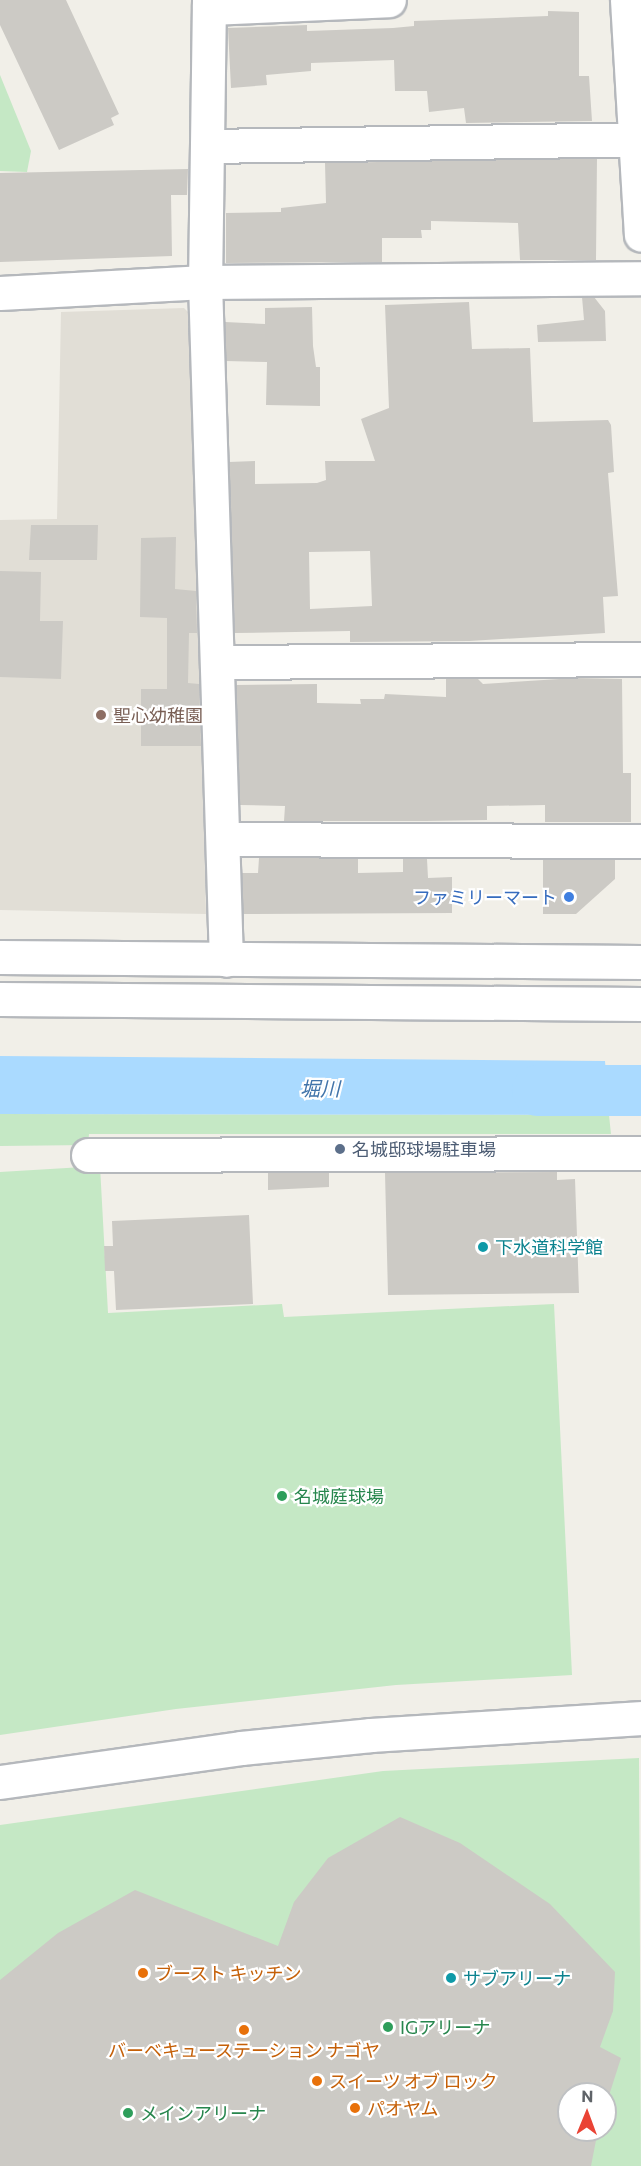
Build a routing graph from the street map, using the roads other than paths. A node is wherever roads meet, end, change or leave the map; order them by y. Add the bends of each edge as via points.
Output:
1 (389, 0) edge
2 (627, 0) edge
3 (209, 4) edge
4 (636, 139) junction
5 (207, 146) junction
6 (641, 235) edge
7 (641, 278) edge
8 (206, 282) junction
9 (0, 293) edge
10 (641, 659) edge
11 (218, 662) junction
12 (223, 839) junction
13 (641, 841) edge
14 (0, 957) edge
15 (226, 960) junction
16 (641, 962) edge
17 (0, 999) edge
18 (641, 1004) edge
19 (641, 1153) edge
20 (88, 1155) dead end
21 (641, 1718) edge
22 (0, 1782) edge

1 - 3 street
2 - 4 street
3 - 5 street
4 - 5 street
4 - 6 street
5 - 8 street
7 - 8 street
8 - 9 street
8 - 11 street
10 - 11 street
11 - 12 street
12 - 13 street
12 - 15 street
14 - 15 street
15 - 16 street
17 - 18 street
19 - 20 street
21 - 22 street via 371,1735 241,1748

